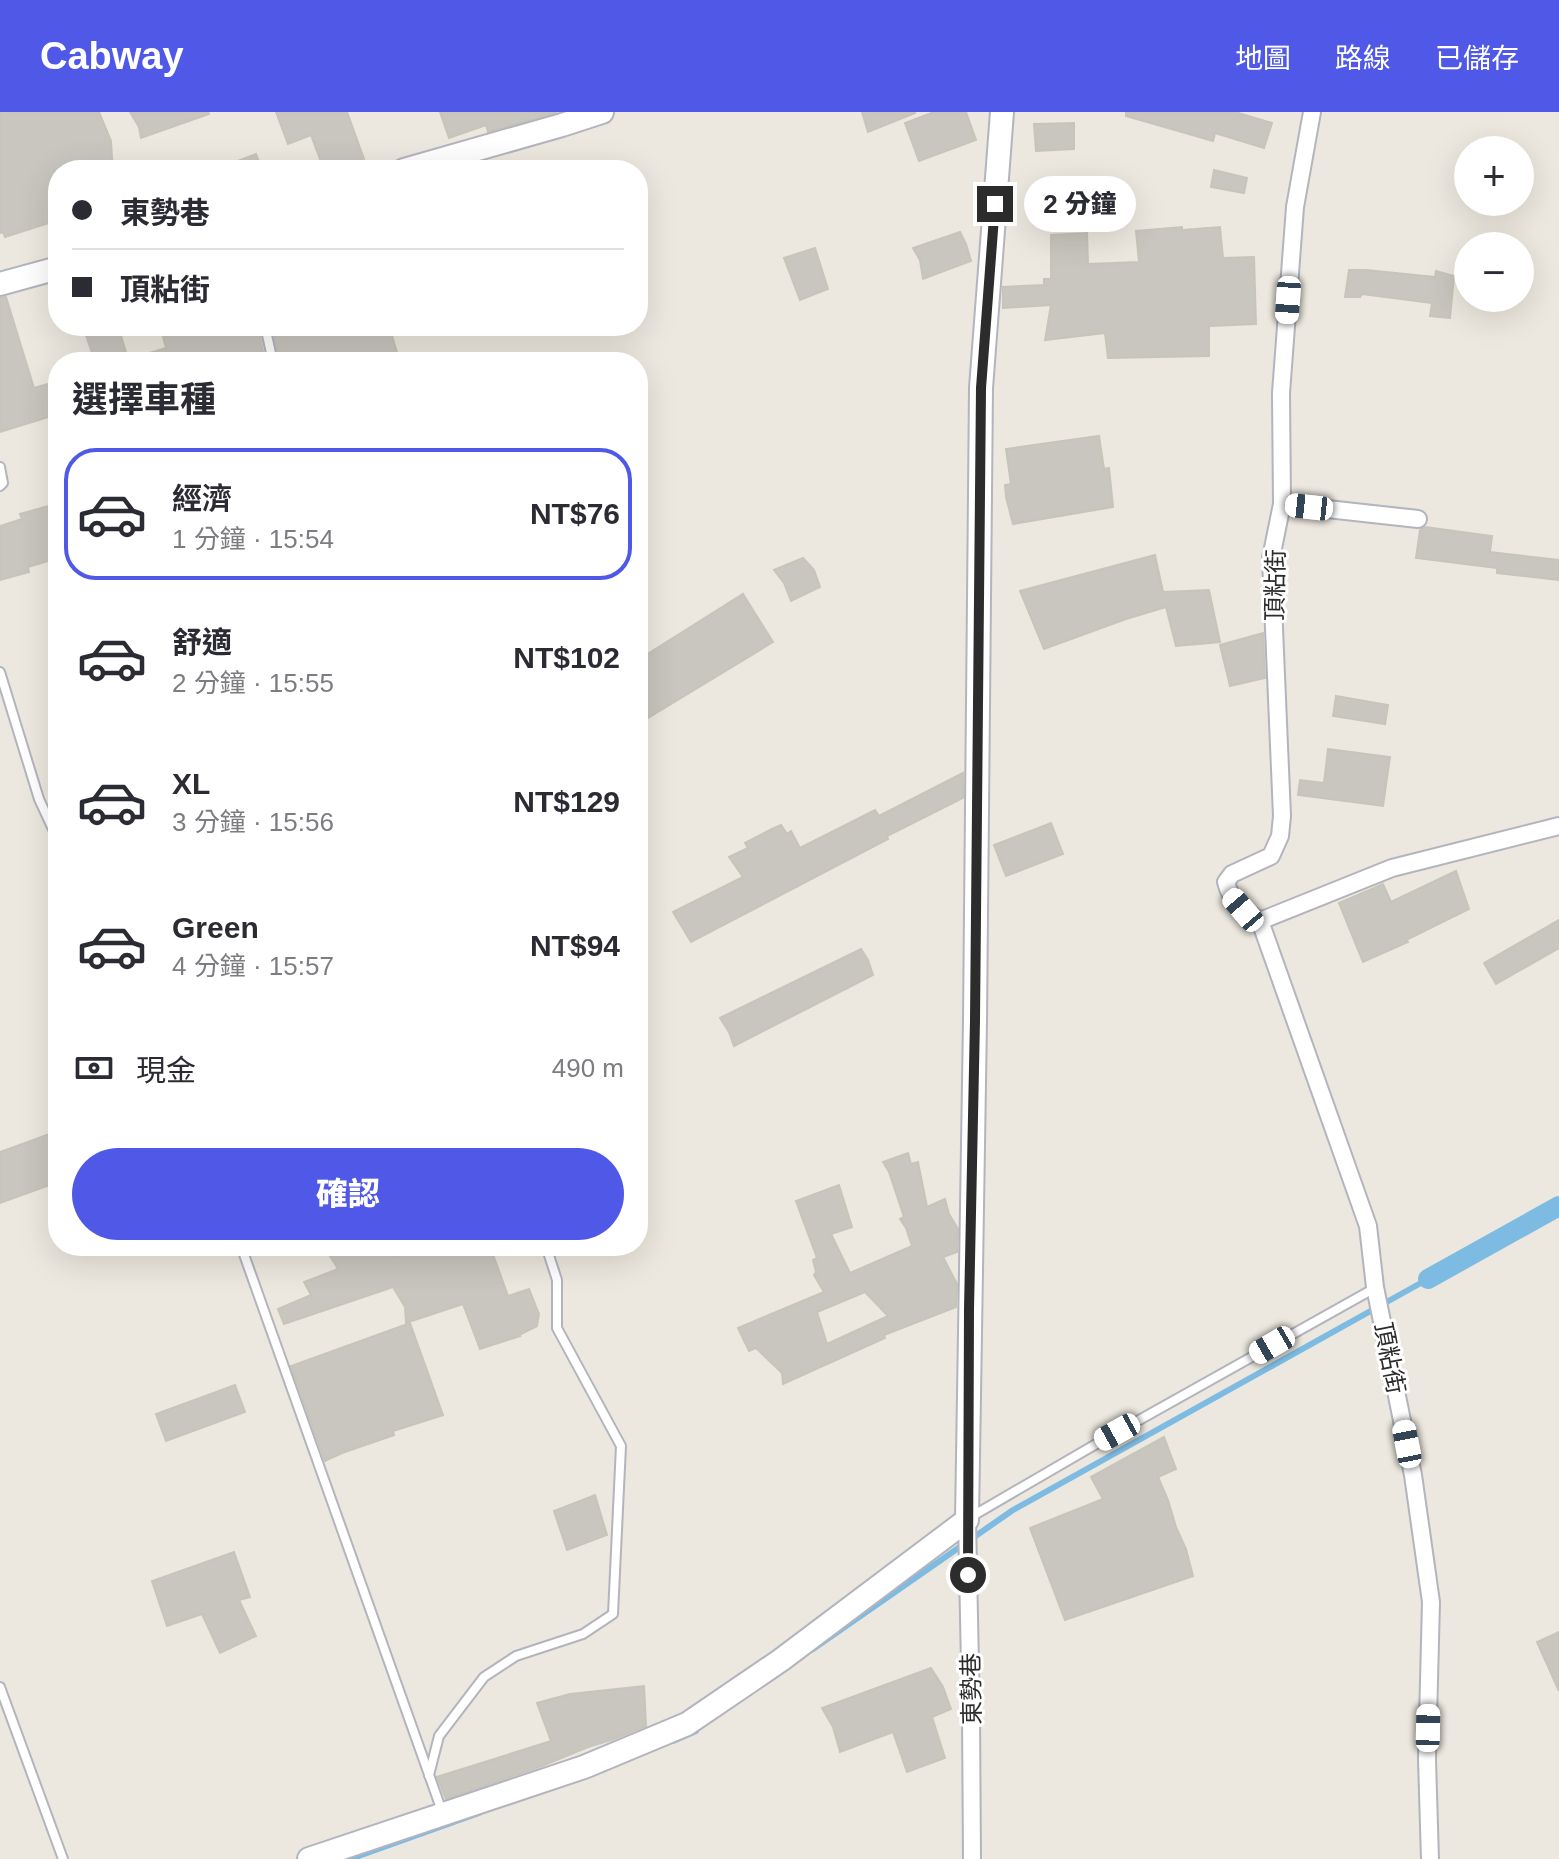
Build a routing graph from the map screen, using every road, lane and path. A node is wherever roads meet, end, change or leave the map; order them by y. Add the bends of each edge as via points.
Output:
1 (602, 112) edge
2 (1002, 112) edge
3 (1312, 112) edge
4 (559, 119) edge
5 (434, 160) edge
6 (48, 271) edge
7 (0, 284) edge
8 (0, 467) edge
9 (0, 486) edge
10 (1282, 504) junction
11 (1418, 519) dead end
12 (0, 672) edge
13 (48, 818) edge
14 (1559, 826) edge
15 (1260, 921) junction
16 (245, 1256) edge
17 (549, 1256) edge
18 (1375, 1287) junction
19 (967, 1520) junction
20 (0, 1687) edge
21 (429, 1775) junction
22 (443, 1815) junction
23 (63, 1859) edge
24 (309, 1859) edge
25 (972, 1859) edge
26 (1430, 1859) edge

1 - 4 street
2 - 19 street via 981,388
3 - 10 street, 頂粘街 via 1290,269 1281,393
4 - 5 street
6 - 7 street
8 - 9 lane
10 - 11 street
10 - 15 street, 頂粘街 via 1271,558 1280,836 1271,856 1226,882 1229,894
12 - 13 lane
14 - 15 street via 1392,868
15 - 18 street, 頂粘街 via 1368,1226
16 - 21 lane
17 - 21 lane via 557,1280 557,1328 621,1446 613,1614 583,1634 516,1656 484,1677 439,1736
18 - 19 lane
18 - 26 street, 頂粘街 via 1413,1475 1431,1602
19 - 22 street via 687,1724 584,1767
19 - 25 street, 東勢巷
20 - 23 lane
21 - 22 lane
22 - 24 street

